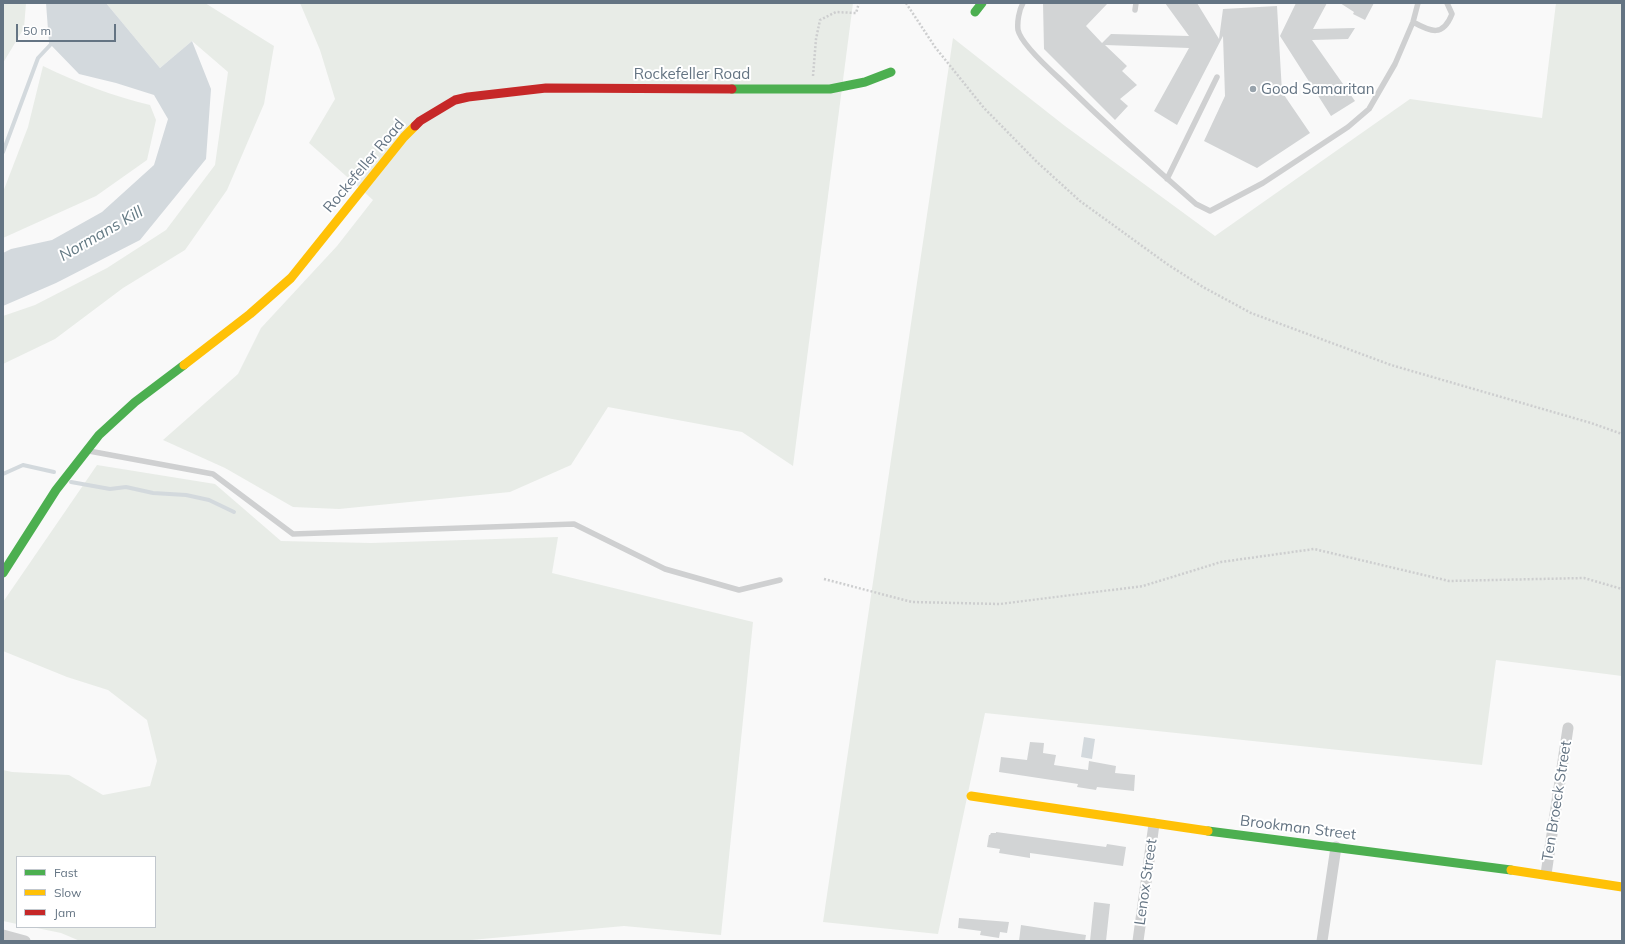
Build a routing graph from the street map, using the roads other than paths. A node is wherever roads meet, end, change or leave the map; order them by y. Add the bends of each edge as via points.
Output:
1 (982, 3) edge
2 (1022, 3) edge
3 (1136, 3) edge
4 (1418, 3) edge
5 (1447, 3) edge
6 (1136, 10) dead end
7 (975, 12) dead end
8 (1413, 22) junction
9 (891, 72) dead end
10 (1218, 77) dead end
11 (1167, 179) junction
12 (87, 451) junction
13 (3, 573) edge
14 (780, 580) dead end
15 (1568, 728) dead end
16 (971, 796) dead end
17 (1154, 824) junction
18 (1336, 847) junction
19 (1546, 874) junction
20 (1622, 887) edge
21 (3, 935) edge
22 (25, 941) edge
23 (1138, 941) edge
24 (1322, 941) edge

1 - 7 street
2 - 11 lane via 1018,30 1025,43
3 - 6 lane
4 - 8 lane
5 - 8 lane via 1452,14 1448,24 1440,30 1428,30
8 - 11 lane via 1395,64 1369,109 1348,127 1263,183 1210,211 1196,204
9 - 12 street, Rockefeller Road via 865,82 830,89 546,88 455,100 420,121 404,136 291,278 244,319 135,402 99,435
10 - 11 lane
12 - 13 street, Rockefeller Road via 56,490
12 - 14 lane via 213,474 293,534 574,524 665,569 739,590
15 - 19 street, Ten Broeck Street
16 - 17 street, Brookman Street
17 - 18 street, Brookman Street
17 - 23 street, Lenox Street
18 - 19 street, Brookman Street
18 - 24 street
19 - 20 street, Brookman Street
21 - 22 street

